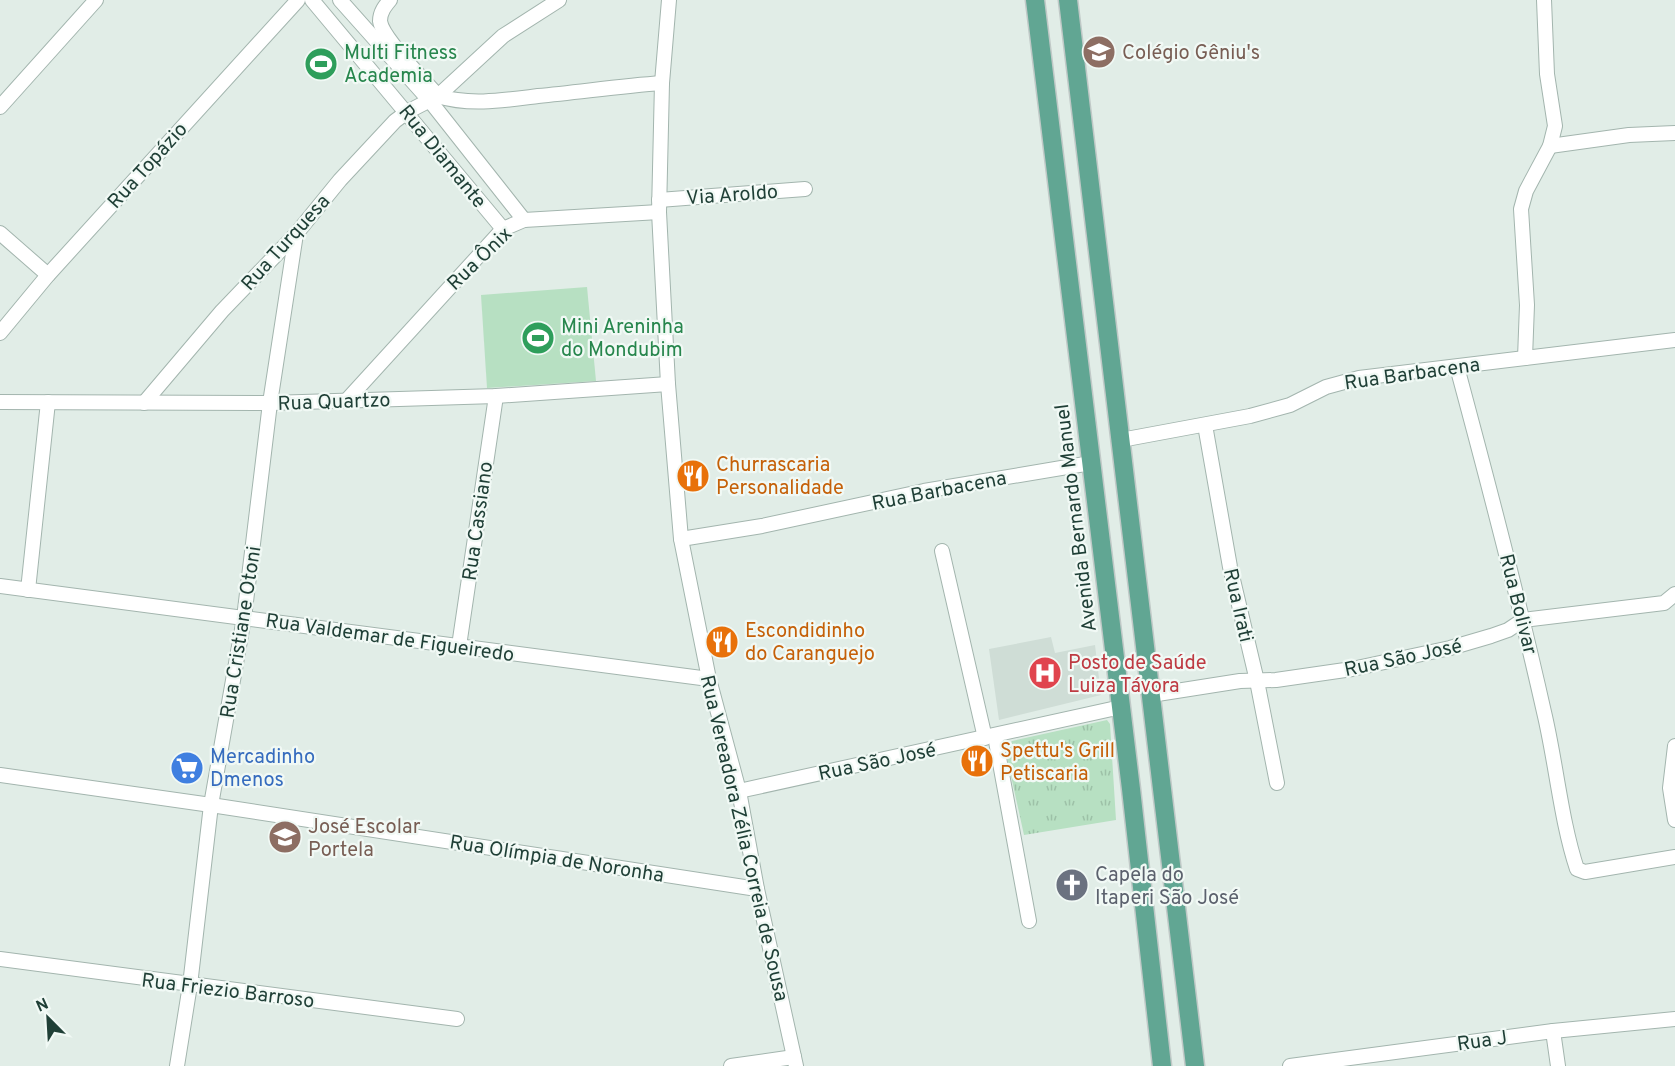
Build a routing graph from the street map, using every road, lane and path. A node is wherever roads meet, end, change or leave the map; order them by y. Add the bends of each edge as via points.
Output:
1 (96, 0) edge
2 (298, 0) edge
3 (312, 0) edge
4 (340, 0) edge
5 (390, 0) edge
6 (559, 0) edge
7 (669, 0) edge
8 (1035, 0) edge
9 (1068, 0) edge
10 (1544, 0) edge
11 (662, 83) junction
12 (434, 99) junction
13 (0, 107) edge
14 (1049, 110) junction
15 (1081, 110) junction
16 (407, 112) junction
17 (1675, 133) edge
18 (1085, 143) junction
19 (1052, 145) junction
20 (1550, 146) junction
21 (805, 189) dead end
22 (659, 206) junction
23 (524, 220) junction
24 (503, 229) junction
25 (0, 233) edge
26 (296, 234) junction
27 (48, 275) junction
28 (0, 333) edge
29 (1675, 340) edge
30 (1525, 358) junction
31 (1457, 367) junction
32 (668, 384) junction
33 (496, 396) junction
34 (347, 400) junction
35 (0, 402) edge
36 (48, 402) junction
37 (144, 403) junction
38 (270, 403) junction
39 (1205, 426) junction
40 (1121, 440) junction
41 (1091, 463) junction
42 (681, 539) junction
43 (942, 551) dead end
44 (0, 586) edge
45 (28, 590) junction
46 (1675, 594) edge
47 (244, 618) junction
48 (1523, 620) junction
49 (459, 646) junction
50 (709, 679) junction
51 (1257, 681) junction
52 (1151, 695) junction
53 (1121, 707) junction
54 (990, 737) junction
55 (1675, 746) edge
56 (0, 775) edge
57 (1277, 783) dead end
58 (739, 791) junction
59 (211, 805) junction
60 (1675, 820) edge
61 (1675, 857) edge
62 (1172, 863) junction
63 (1139, 866) junction
64 (757, 889) junction
65 (1176, 894) junction
66 (1144, 899) junction
67 (1029, 921) dead end
68 (0, 959) edge
69 (190, 985) junction
70 (457, 1019) dead end
71 (1675, 1019) edge
72 (1554, 1030) junction
73 (1404, 1051) junction
74 (795, 1062) edge
75 (177, 1066) edge
76 (731, 1066) edge
77 (1162, 1066) edge
78 (1195, 1066) edge
79 (1290, 1066) edge
80 (1406, 1066) edge
81 (1558, 1066) edge

1 - 13 street
2 - 27 street, Rua Topázio
3 - 16 street, Rua Diamante
4 - 12 street, Rua Diamante
5 - 12 street via 380,19 384,33
6 - 12 street, Rua Turquesa via 503,36
7 - 11 street, Rua Vereadora Zélia Correia de Sousa
8 - 14 main road, Avenida Bernardo Manuel
9 - 15 main road
10 - 20 street via 1547,74 1555,126
11 - 12 street via 508,100
11 - 22 street, Rua Vereadora Zélia Correia de Sousa
12 - 16 street, Rua Turquesa
12 - 23 street, Rua Diamante
14 - 15 main road
14 - 19 main road, Avenida Bernardo Manuel
15 - 18 main road
16 - 24 street, Rua Diamante
16 - 26 street, Rua Turquesa via 340,180
17 - 20 street
18 - 19 main road
18 - 40 main road
19 - 41 main road, Avenida Bernardo Manuel
20 - 30 street via 1521,209 1527,305
21 - 22 street, Via Aroldo
22 - 23 street, Rua Ônix
22 - 32 street, Rua Vereadora Zélia Correia de Sousa
23 - 24 street, Rua Ônix
24 - 34 street, Rua Ônix
25 - 27 street
26 - 37 street, Rua Turquesa
26 - 38 street, Rua Cristiane Otoni
27 - 28 street, Rua Topázio
29 - 30 street, Rua Barbacena
30 - 31 street, Rua Barbacena
31 - 39 street, Rua Barbacena via 1340,382 1290,405
31 - 48 street, Rua Bolivar
32 - 33 street, Rua Quartzo
32 - 42 street, Rua Vereadora Zélia Correia de Sousa
33 - 34 street, Rua Quartzo
33 - 49 street, Rua Cassiano
34 - 38 street, Rua Quartzo
35 - 36 street, Rua Quartzo
36 - 37 street, Rua Quartzo
36 - 45 street
37 - 38 street, Rua Quartzo
38 - 47 street, Rua Cristiane Otoni
39 - 40 street, Rua Barbacena
39 - 51 street, Rua Irati via 1230,567
40 - 52 main road
41 - 42 street, Rua Barbacena
41 - 53 main road, Avenida Bernardo Manuel
42 - 50 street, Rua Vereadora Zélia Correia de Sousa
43 - 54 street
44 - 45 street, Rua Valdemar de Figueiredo
45 - 47 street, Rua Valdemar de Figueiredo
46 - 48 street, Rua São José via 1664,603
47 - 49 street, Rua Valdemar de Figueiredo
47 - 59 street, Rua Cristiane Otoni
48 - 51 street, Rua São José via 1508,630 1450,648 1332,672
48 - 61 street, Rua Bolivar via 1577,869 1585,872
49 - 50 street, Rua Valdemar de Figueiredo
50 - 58 street, Rua Vereadora Zélia Correia de Sousa
51 - 52 street, Rua São José
51 - 57 street, Rua Irati
52 - 62 main road
53 - 54 street, Rua São José
53 - 63 main road, Avenida Bernardo Manuel
54 - 58 street, Rua São José
54 - 67 street
55 - 60 street via 1670,788
56 - 59 street, Rua Olímpia de Noronha
58 - 64 street, Rua Vereadora Zélia Correia de Sousa
59 - 64 street, Rua Olímpia de Noronha
59 - 69 street, Rua Cristiane Otoni
62 - 63 main road
62 - 65 main road
63 - 66 main road, Avenida Bernardo Manuel
64 - 74 street, Rua Vereadora Zélia Correia de Sousa
65 - 66 main road
65 - 78 main road
66 - 77 main road, Avenida Bernardo Manuel
68 - 69 street, Rua Friezio Barroso
69 - 70 street, Rua Friezio Barroso
69 - 75 street, Rua Cristiane Otoni
71 - 72 street, Rua J
72 - 73 street, Rua J
72 - 81 street
73 - 79 street, Rua J
73 - 80 street
74 - 76 street

